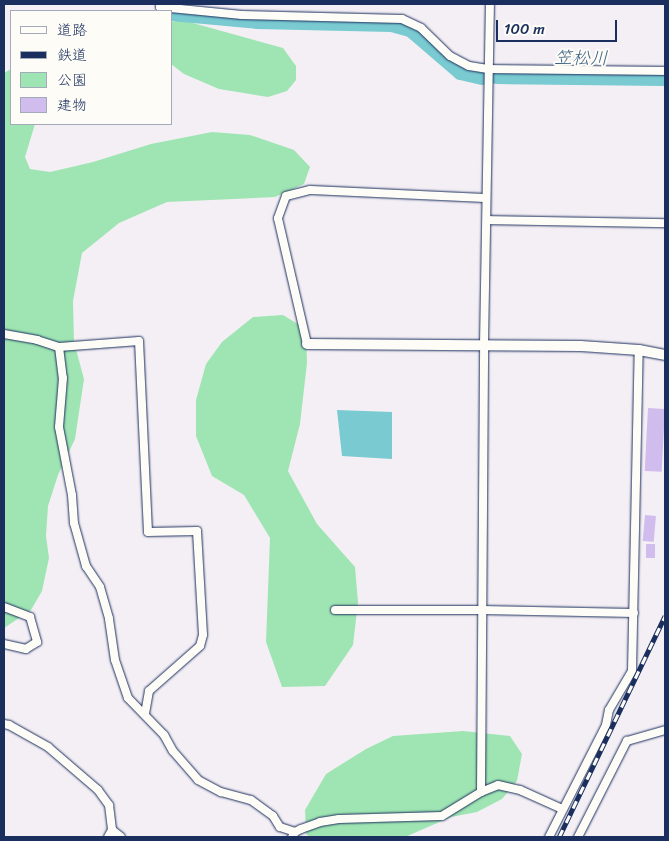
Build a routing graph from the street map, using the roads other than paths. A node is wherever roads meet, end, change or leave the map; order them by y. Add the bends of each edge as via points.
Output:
1 (161, 4) edge
2 (490, 4) edge
3 (488, 69) junction
4 (665, 71) edge
5 (486, 198) junction
6 (486, 220) junction
7 (665, 223) edge
8 (4, 334) edge
9 (307, 344) joint
10 (484, 344) junction
11 (59, 347) junction
12 (639, 350) junction
13 (665, 355) edge
14 (4, 607) edge
15 (335, 610) dead end
16 (482, 610) junction
17 (634, 613) junction
18 (4, 644) edge
19 (145, 714) junction
20 (4, 724) edge
21 (665, 730) edge
22 (481, 792) junction
23 (562, 809) junction
24 (110, 834) edge
25 (293, 835) edge
26 (121, 837) edge
27 (549, 837) edge
28 (578, 837) edge

1 - 3 street via 160,7 242,15 402,18 420,28 450,56 469,66
2 - 3 street
3 - 4 street
3 - 5 street
5 - 6 street
5 - 9 street via 310,190 286,196 278,218
6 - 7 street
6 - 10 street
8 - 11 street
9 - 10 street
10 - 12 street
10 - 16 street
11 - 19 street via 63,378 59,427 74,523 86,566 100,587 115,660 128,698
11 - 19 street via 139,341 148,532 197,531 203,635 200,646 149,691
12 - 13 street
12 - 17 street
14 - 18 street via 30,617 37,642 26,649
15 - 16 street
16 - 17 street
16 - 22 street
17 - 23 street via 632,671 609,710 606,725
19 - 25 street via 198,780 221,792 251,800
20 - 24 street via 48,747 98,790 109,805
21 - 28 street via 627,740
22 - 23 street via 498,785 520,790
22 - 25 street via 442,816 339,819 320,822
23 - 27 street
24 - 26 street

